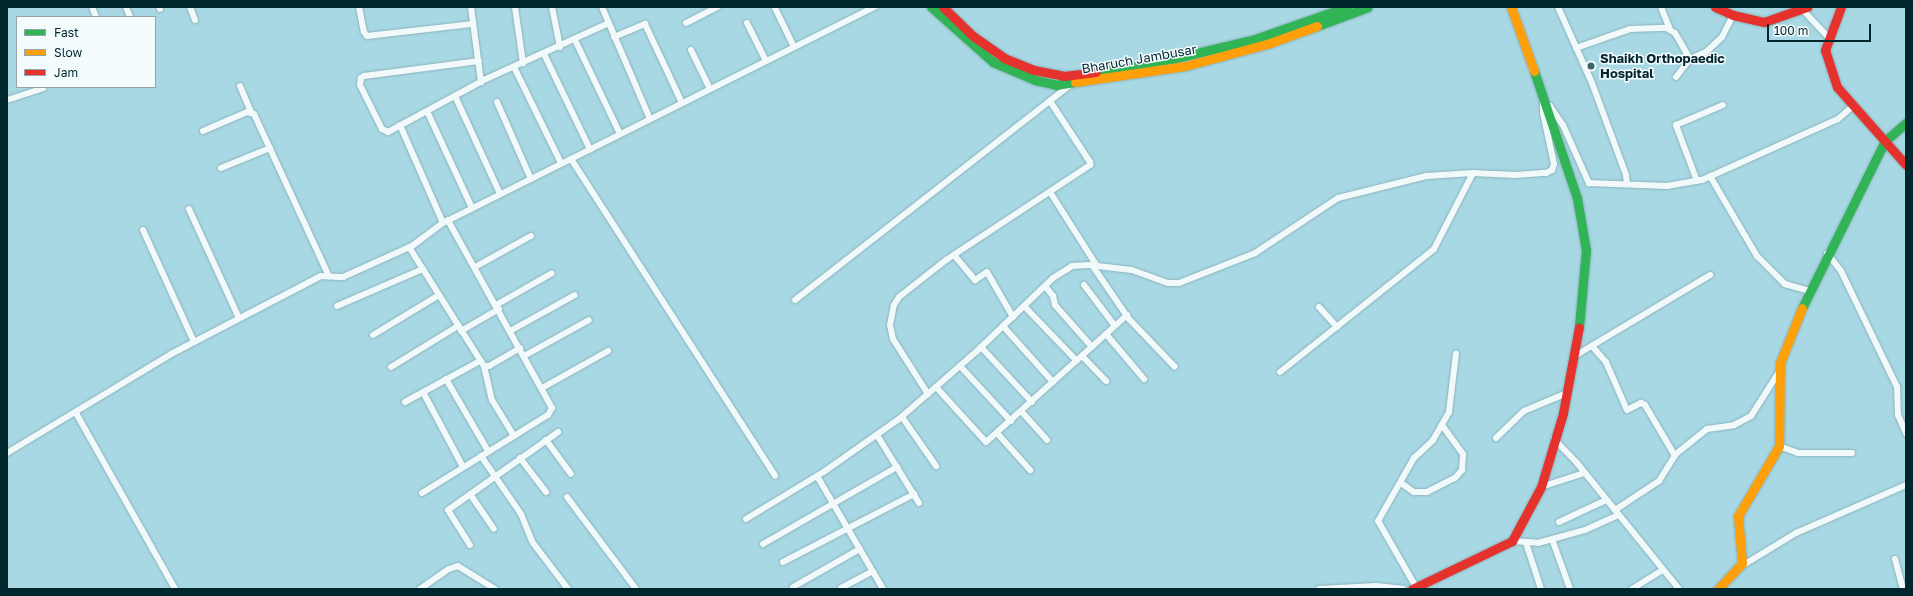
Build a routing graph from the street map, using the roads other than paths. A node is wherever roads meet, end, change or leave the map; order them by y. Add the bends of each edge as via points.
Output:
1 (190, 7) edge
2 (359, 7) edge
3 (471, 7) edge
4 (515, 7) edge
5 (552, 7) edge
6 (602, 7) edge
7 (718, 7) edge
8 (875, 7) edge
9 (1347, 7) edge
10 (1368, 7) edge
11 (1511, 7) edge
12 (1558, 7) edge
13 (1661, 7) edge
14 (1715, 7) edge
15 (1802, 7) edge
16 (1841, 7) edge
17 (775, 8) edge
18 (937, 8) edge
19 (1733, 15) junction
20 (195, 20) dead end
21 (609, 23) junction
22 (686, 23) dead end
23 (747, 23) dead end
24 (473, 24) junction
25 (1670, 29) junction
26 (614, 37) junction
27 (1830, 39) junction
28 (575, 40) junction
29 (560, 47) junction
30 (794, 47) junction
31 (1576, 48) junction
32 (692, 50) dead end
33 (544, 54) junction
34 (1690, 59) junction
35 (766, 61) junction
36 (479, 62) junction
37 (523, 63) junction
38 (514, 67) junction
39 (1060, 75) junction
40 (1676, 77) dead end
41 (481, 82) junction
42 (1072, 83) junction
43 (1056, 85) junction
44 (240, 86) dead end
45 (43, 88) dead end
46 (710, 90) junction
47 (456, 96) junction
48 (1544, 96) junction
49 (7, 100) edge
50 (1050, 101) junction
51 (497, 102) dead end
52 (682, 103) junction
53 (1723, 105) dead end
54 (1854, 105) junction
55 (427, 111) junction
56 (251, 112) junction
57 (650, 119) junction
58 (1906, 123) edge
59 (400, 125) junction
60 (203, 131) dead end
61 (620, 134) junction
62 (1885, 141) junction
63 (270, 148) junction
64 (590, 149) junction
65 (571, 159) junction
66 (561, 164) junction
67 (1906, 165) edge
68 (221, 168) dead end
69 (1472, 175) junction
70 (1710, 176) junction
71 (531, 179) junction
72 (1697, 181) junction
73 (1627, 184) junction
74 (1050, 192) junction
75 (500, 194) junction
76 (472, 208) junction
77 (188, 209) dead end
78 (446, 221) junction
79 (142, 230) dead end
80 (531, 236) dead end
81 (409, 247) junction
82 (1828, 253) junction
83 (954, 255) junction
84 (1095, 266) junction
85 (475, 267) junction
86 (423, 269) junction
87 (552, 273) dead end
88 (1710, 275) dead end
89 (329, 276) junction
90 (1084, 285) dead end
91 (1045, 286) junction
92 (1809, 291) junction
93 (439, 295) junction
94 (575, 295) dead end
95 (795, 300) dead end
96 (337, 306) dead end
97 (1024, 306) junction
98 (497, 307) junction
99 (1319, 307) dead end
100 (1127, 316) junction
101 (1013, 317) junction
102 (239, 318) junction
103 (589, 320) dead end
104 (1003, 326) junction
105 (1115, 326) junction
106 (1337, 327) junction
107 (460, 328) junction
108 (510, 331) junction
109 (1106, 334) junction
110 (373, 335) dead end
111 (194, 342) junction
112 (1592, 346) junction
113 (981, 347) junction
114 (1092, 347) junction
115 (520, 348) junction
116 (608, 351) dead end
117 (1456, 353) dead end
118 (524, 356) junction
119 (1082, 356) junction
120 (1573, 357) junction
121 (1077, 361) junction
122 (482, 363) junction
123 (960, 366) junction
124 (391, 367) dead end
125 (1175, 367) dead end
126 (1781, 369) junction
127 (1280, 372) dead end
128 (446, 379) junction
129 (1144, 379) dead end
130 (1106, 381) dead end
131 (1053, 382) junction
132 (936, 387) junction
133 (542, 388) junction
134 (423, 392) junction
135 (1566, 393) junction
136 (928, 394) junction
137 (405, 402) dead end
138 (1032, 402) junction
139 (1021, 411) junction
140 (76, 413) junction
141 (902, 417) junction
142 (1011, 421) junction
143 (1442, 425) junction
144 (558, 432) dead end
145 (997, 433) junction
146 (1906, 433) edge
147 (877, 435) junction
148 (514, 436) junction
149 (1496, 438) dead end
150 (1554, 439) junction
151 (546, 440) junction
152 (1047, 440) dead end
153 (1779, 446) junction
154 (488, 451) junction
155 (7, 452) edge
156 (1852, 453) dead end
157 (480, 456) junction
158 (1675, 456) junction
159 (520, 458) junction
160 (936, 466) dead end
161 (463, 467) junction
162 (897, 467) junction
163 (1030, 470) dead end
164 (1584, 473) junction
165 (571, 474) dead end
166 (494, 476) junction
167 (775, 476) dead end
168 (817, 476) junction
169 (1401, 483) junction
170 (1906, 485) edge
171 (1541, 487) junction
172 (422, 492) dead end
173 (546, 492) dead end
174 (470, 494) junction
175 (914, 494) junction
176 (567, 497) dead end
177 (1606, 500) junction
178 (833, 503) junction
179 (919, 503) dead end
180 (1617, 512) junction
181 (746, 519) dead end
182 (1559, 522) dead end
183 (848, 528) junction
184 (494, 529) dead end
185 (1552, 539) junction
186 (1512, 542) junction
187 (1526, 543) junction
188 (763, 544) dead end
189 (470, 545) dead end
190 (860, 549) junction
191 (1895, 559) dead end
192 (783, 562) dead end
193 (1739, 568) junction
194 (1663, 570) junction
195 (873, 571) junction
196 (793, 587) dead end
197 (841, 588) dead end
198 (1414, 588) edge
199 (175, 589) edge
200 (420, 589) edge
201 (495, 589) edge
202 (568, 589) edge
203 (636, 589) edge
204 (883, 589) edge
205 (1319, 589) edge
206 (1403, 589) edge
207 (1541, 589) edge
208 (1570, 589) edge
209 (1632, 589) edge
210 (1679, 589) edge
211 (1718, 589) edge
212 (1903, 589) edge

1 - 20 street
2 - 24 street via 367,36
3 - 24 street
4 - 37 street
5 - 29 street
6 - 21 street
7 - 22 street
8 - 30 street
9 - 39 main road, Bharuch Jambusar via 1255,39 1146,65
10 - 42 main road, Bharuch Jambusar via 1270,43 1185,66
11 - 48 main road
12 - 31 street
13 - 25 street
14 - 19 main road
15 - 19 main road via 1764,22
15 - 27 street
16 - 27 main road
17 - 30 street
18 - 39 main road, Bharuch Jambusar via 1004,58 1034,70
18 - 43 main road, Bharuch Jambusar via 994,62 1035,80
19 - 34 street via 1719,41 1706,52
21 - 26 street
21 - 28 street
23 - 35 street
24 - 36 street
25 - 31 street via 1630,29
25 - 34 street
26 - 52 street via 645,24
26 - 57 street
27 - 54 main road via 1825,50 1837,86
28 - 29 street
28 - 61 street
29 - 33 street
30 - 35 street
31 - 73 street
32 - 46 street
33 - 37 street
33 - 64 street
34 - 40 street
35 - 46 street
36 - 41 street
36 - 59 street via 361,78 360,85 383,131 388,132
37 - 38 street
38 - 41 street
38 - 66 street
39 - 43 main road
41 - 47 street
42 - 43 main road, Bharuch Jambusar
42 - 50 street
44 - 56 street
45 - 49 street
46 - 52 street
47 - 55 street
47 - 75 street
48 - 69 street via 1543,113 1554,164 1552,170 1546,173 1515,176
48 - 73 street via 1563,125 1587,181
48 - 120 main road via 1577,198 1586,250 1583,307
50 - 74 street via 1091,164
50 - 95 street
51 - 71 street
52 - 57 street
53 - 72 street via 1676,125
54 - 62 main road
54 - 70 street via 1838,119
55 - 59 street
55 - 76 street
56 - 60 street
56 - 63 street
57 - 61 street
58 - 62 main road
59 - 78 street
61 - 64 street
62 - 67 main road
62 - 82 main road
63 - 68 street
63 - 89 street
64 - 65 street
65 - 66 street
65 - 167 street
66 - 71 street
69 - 84 street via 1423,176 1335,199 1255,252 1179,283 1168,283 1132,270
69 - 106 street via 1434,249
70 - 72 street
70 - 92 street via 1758,256 1785,284
71 - 75 street
72 - 73 street via 1671,186
74 - 83 street
74 - 84 street
75 - 76 street
76 - 78 street
77 - 102 street
78 - 81 street
78 - 85 street
79 - 111 street
80 - 85 street
81 - 86 street
81 - 89 street via 343,277
82 - 92 main road
82 - 146 street via 1841,271 1897,387 1898,415
83 - 101 street via 974,280 987,272
83 - 136 street via 899,297 890,313 893,340
84 - 91 street via 1072,266
84 - 100 street
85 - 98 street
86 - 93 street
86 - 96 street
87 - 98 street
88 - 112 street
89 - 102 street via 321,276
90 - 105 street
91 - 97 street
91 - 114 street via 1053,296 1055,305
92 - 126 main road via 1780,363
93 - 107 street
93 - 110 street
94 - 108 street
97 - 101 street
97 - 121 street
98 - 107 street
98 - 108 street
99 - 106 street
100 - 105 street
100 - 125 street
101 - 104 street
102 - 111 street
103 - 118 street
104 - 113 street
104 - 131 street
105 - 109 street
106 - 127 street
107 - 122 street
107 - 124 street
108 - 115 street
109 - 114 street
109 - 129 street
111 - 140 street
112 - 120 street
112 - 158 street via 1606,362 1627,410 1641,403 1646,405
113 - 123 street
113 - 138 street
114 - 119 street
115 - 118 street
115 - 122 street via 489,366
116 - 133 street
117 - 143 street via 1451,407
118 - 133 street
119 - 121 street
119 - 130 street
120 - 135 main road
121 - 131 street
122 - 128 street
122 - 148 street via 492,400
123 - 132 street
123 - 142 street
126 - 153 main road
126 - 158 street via 1751,416 1734,425 1711,428
128 - 134 street
128 - 154 street
131 - 138 street
132 - 136 street
132 - 145 street via 982,441 988,442
133 - 148 street via 552,405 550,412
134 - 137 street
134 - 161 street
135 - 149 street via 1524,410
135 - 150 main road
136 - 141 street
138 - 139 street
139 - 142 street
139 - 152 street
140 - 155 street
140 - 199 street
141 - 147 street
141 - 160 street
142 - 145 street
143 - 169 street via 1414,458
143 - 169 street via 1463,454 1462,470 1455,478 1427,492 1414,492
144 - 151 street
145 - 163 street
147 - 162 street
147 - 168 street
148 - 154 street
150 - 164 street
150 - 171 main road
151 - 159 street
151 - 165 street
153 - 156 street via 1798,453
153 - 193 main road via 1738,516 1743,556
154 - 157 street
157 - 161 street
157 - 166 street
158 - 180 street via 1659,481
159 - 166 street
159 - 173 street
161 - 172 street
162 - 175 street
162 - 178 street
164 - 171 street
164 - 177 street
166 - 174 street
166 - 202 street via 521,514 533,543
168 - 178 street
168 - 181 street
169 - 198 street via 1378,521
170 - 193 street via 1796,532
171 - 186 main road
174 - 184 street
174 - 189 street via 448,512
175 - 179 street
175 - 183 street
176 - 203 street
177 - 180 street
177 - 182 street
178 - 183 street
178 - 188 street
180 - 185 street via 1585,530
180 - 194 street
183 - 190 street
183 - 192 street
185 - 187 street
185 - 208 street
186 - 187 street
186 - 198 main road
187 - 207 street
190 - 195 street
190 - 196 street
191 - 212 street
193 - 211 main road
194 - 209 street
194 - 210 street
195 - 197 street
195 - 204 street
200 - 201 street via 448,569 458,566
205 - 206 street via 1376,586

